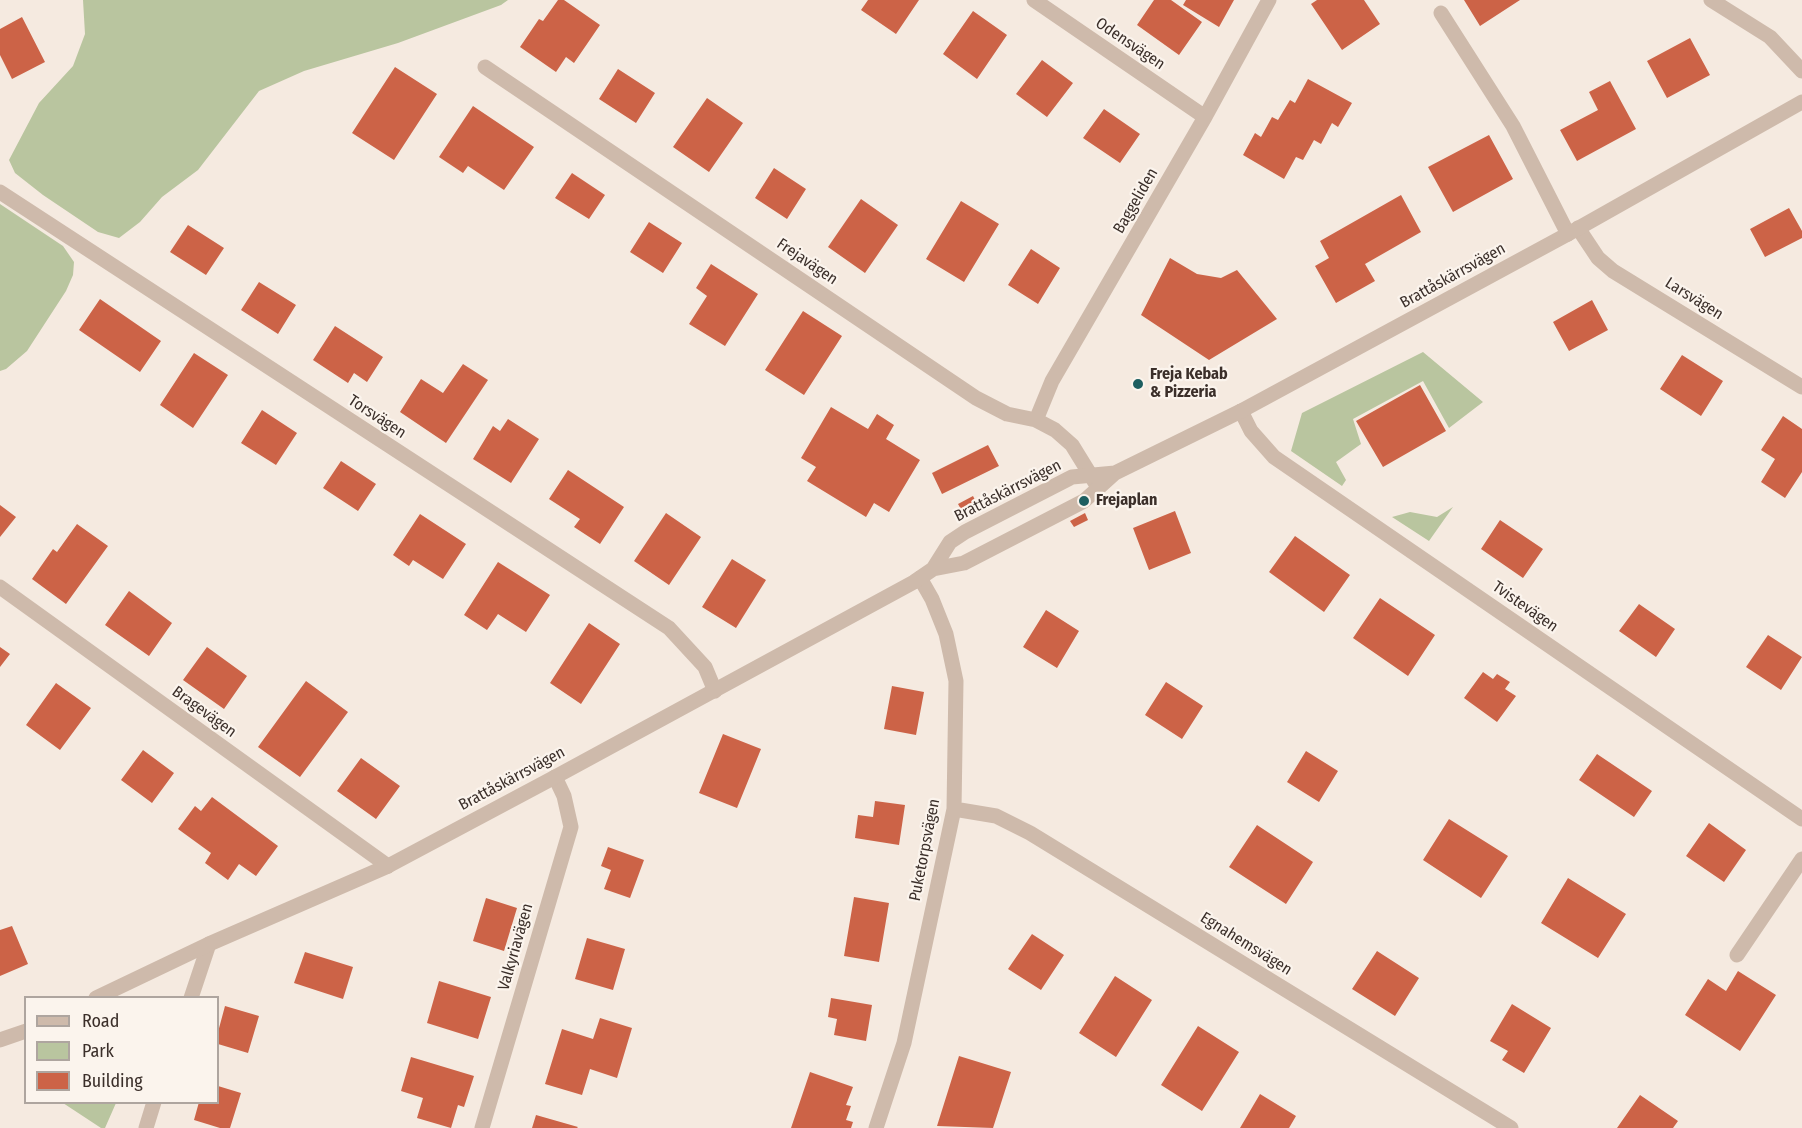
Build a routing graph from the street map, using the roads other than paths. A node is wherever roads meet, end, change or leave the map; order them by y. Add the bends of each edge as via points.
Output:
1 (1034, 0) edge
2 (1269, 0) edge
3 (1711, 0) edge
4 (1441, 13) dead end
5 (485, 67) dead end
6 (1802, 71) edge
7 (1802, 102) edge
8 (1205, 117) junction
9 (0, 192) edge
10 (1574, 231) junction
11 (1802, 387) edge
12 (1241, 411) junction
13 (1036, 420) junction
14 (1115, 473) junction
15 (1090, 474) junction
16 (1099, 488) junction
17 (926, 574) junction
18 (0, 587) edge
19 (715, 691) junction
20 (555, 777) junction
21 (954, 809) junction
22 (1802, 819) edge
23 (1802, 859) edge
24 (388, 866) junction
25 (209, 944) junction
26 (1737, 955) dead end
27 (100, 996) edge
28 (191, 996) edge
29 (24, 1032) edge
30 (0, 1040) edge
31 (153, 1104) edge
32 (146, 1128) edge
33 (482, 1128) edge
34 (876, 1128) edge
35 (1511, 1128) edge

1 - 8 street, Odensvägen
2 - 8 street, Baggeliden
3 - 6 street via 1770,37
4 - 10 street, Larsvägen
5 - 13 street, Frejavägen via 976,398 1007,414
7 - 10 street, Brattåskärrsvägen
8 - 13 street, Baggeliden via 1052,381
9 - 19 street, Torsvägen via 669,628 705,668
10 - 11 street, Larsvägen via 1613,271
10 - 12 street, Brattåskärrsvägen
12 - 14 street, Brattåskärrsvägen
12 - 22 street, Tvistevägen via 1251,431 1274,457
13 - 15 street, Frejavägen via 1072,445
14 - 15 street, Brattåskärrsvägen
14 - 16 street, Brattåskärrsvägen
15 - 16 street, Frejavägen
15 - 17 street, Brattåskärrsvägen via 1072,477 965,532 950,542
16 - 17 street, Brattåskärrsvägen via 1084,501 964,563
17 - 19 street, Brattåskärrsvägen
17 - 21 street, Puketorpsvägen via 946,634 956,681
18 - 24 street, Bragevägen
19 - 20 street, Brattåskärrsvägen
20 - 24 street, Brattåskärrsvägen
20 - 33 street, Valkyriavägen via 571,827
21 - 34 street, Puketorpsvägen via 904,1043
21 - 35 street, Egnahemsvägen via 996,816 1030,833
23 - 26 street
24 - 25 street, Brattåskärrsvägen
25 - 27 street, Brattåskärrsvägen
25 - 28 street
29 - 30 street
31 - 32 street

